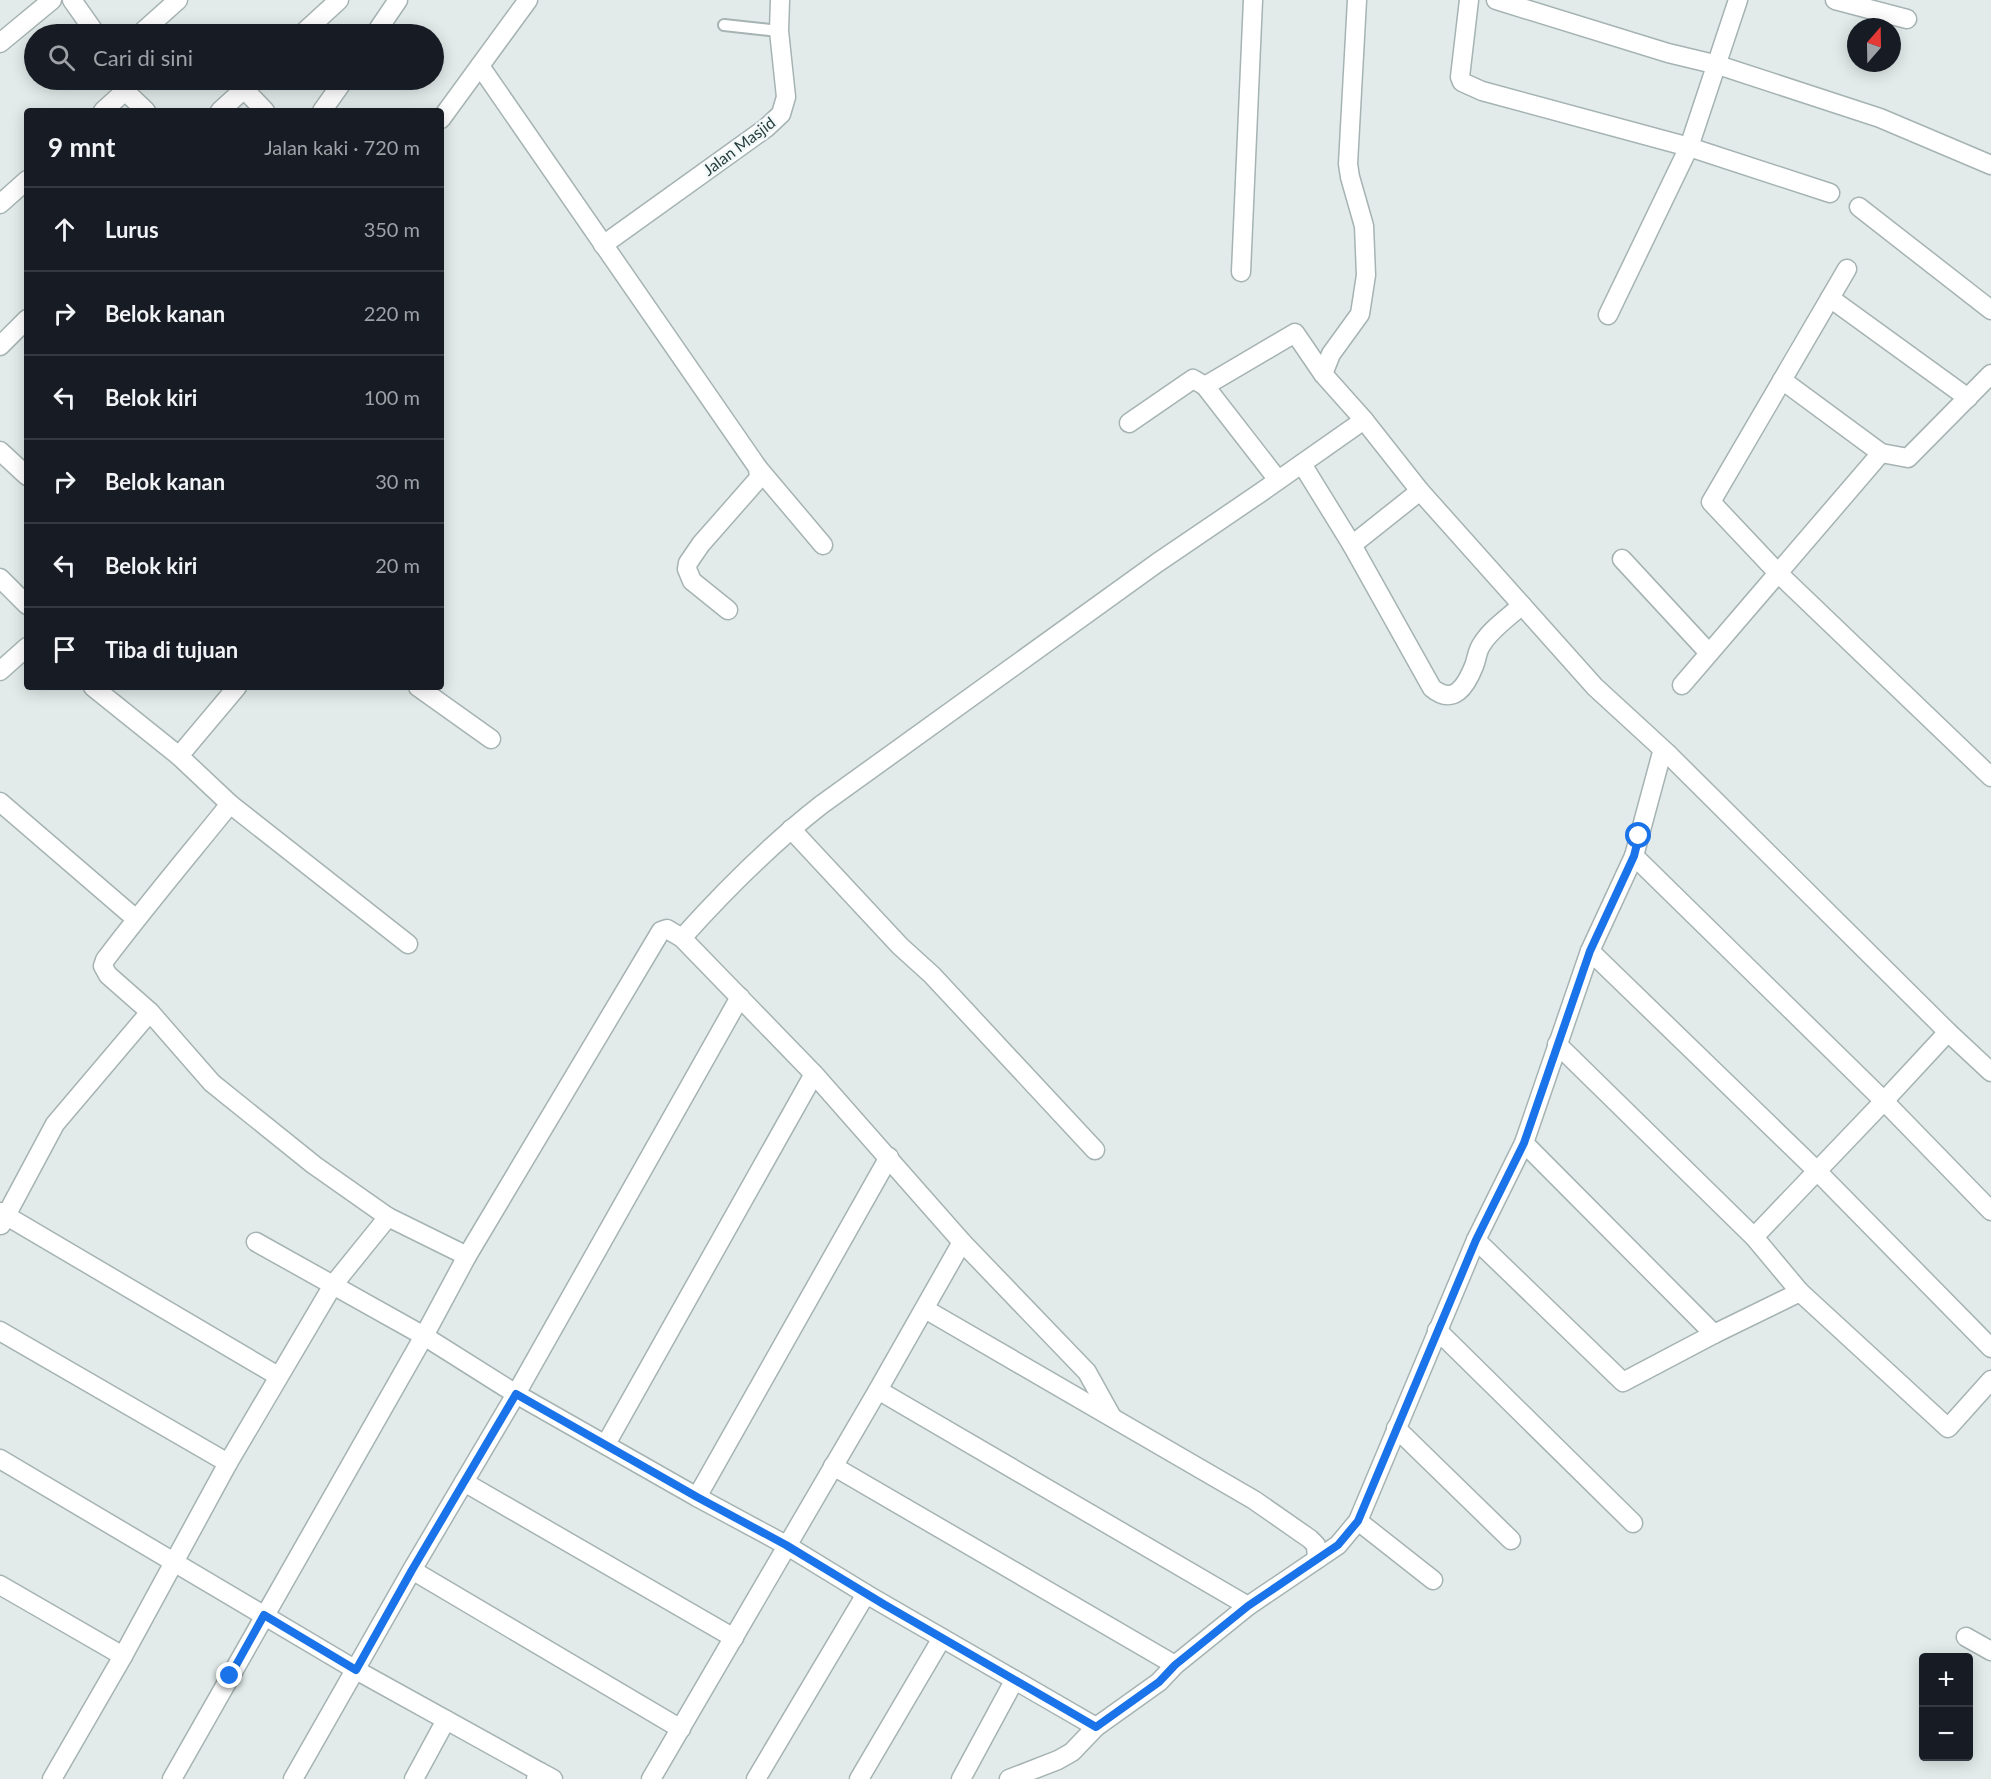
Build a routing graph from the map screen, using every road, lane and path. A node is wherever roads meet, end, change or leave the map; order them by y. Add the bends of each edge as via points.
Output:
1 (52, 0) edge
2 (72, 0) edge
3 (178, 0) edge
4 (339, 0) edge
5 (398, 0) edge
6 (528, 0) edge
7 (780, 0) edge
8 (1253, 0) edge
9 (1357, 0) edge
10 (1469, 0) edge
11 (1496, 0) edge
12 (1738, 0) edge
13 (1835, 0) edge
14 (1906, 19) dead end
15 (89, 24) edge
16 (151, 24) edge
17 (313, 24) edge
18 (382, 24) edge
19 (724, 25) dead end
20 (779, 31) junction
21 (0, 43) edge
22 (1718, 65) junction
23 (480, 66) junction
24 (119, 90) edge
25 (127, 90) edge
26 (243, 90) edge
27 (252, 90) edge
28 (337, 90) edge
29 (105, 108) edge
30 (143, 108) edge
31 (223, 108) edge
32 (262, 108) edge
33 (324, 108) edge
34 (444, 116) edge
35 (1689, 147) junction
36 (1991, 165) edge
37 (24, 183) edge
38 (1830, 193) dead end
39 (0, 204) edge
40 (1859, 207) dead end
41 (603, 245) junction
42 (1847, 269) dead end
43 (1241, 272) dead end
44 (1830, 298) junction
45 (1991, 310) edge
46 (1608, 315) dead end
47 (24, 326) edge
48 (0, 346) edge
49 (1323, 374) junction
50 (1991, 374) edge
51 (1782, 380) junction
52 (1205, 386) junction
53 (1968, 398) junction
54 (1364, 420) junction
55 (1130, 423) dead end
56 (0, 451) edge
57 (1881, 453) junction
58 (1302, 464) junction
59 (758, 468) junction
60 (24, 473) edge
61 (1278, 480) junction
62 (1420, 491) junction
63 (823, 545) dead end
64 (1352, 545) junction
65 (1622, 559) dead end
66 (1778, 573) junction
67 (0, 579) edge
68 (24, 602) edge
69 (1522, 605) junction
70 (728, 610) dead end
71 (24, 649) edge
72 (1709, 653) junction
73 (0, 671) edge
74 (1682, 685) dead end
75 (97, 690) edge
76 (234, 690) edge
77 (422, 690) edge
78 (491, 739) dead end
79 (1668, 754) junction
80 (179, 756) junction
81 (1991, 777) edge
82 (0, 802) edge
83 (230, 804) junction
84 (790, 829) junction
85 (1634, 856) junction
86 (136, 919) junction
87 (682, 938) junction
88 (408, 944) dead end
89 (1590, 951) junction
90 (740, 997) junction
91 (150, 1012) junction
92 (1948, 1032) junction
93 (1557, 1044) junction
94 (1991, 1072) edge
95 (814, 1074) junction
96 (1884, 1101) junction
97 (1524, 1143) junction
98 (1095, 1150) dead end
99 (889, 1157) junction
100 (1817, 1171) junction
101 (1991, 1211) edge
102 (388, 1217) junction
103 (2, 1218) edge
104 (1754, 1237) junction
105 (1476, 1240) junction
106 (256, 1242) dead end
107 (962, 1242) junction
108 (467, 1256) junction
109 (333, 1285) junction
110 (1800, 1292) junction
111 (925, 1309) junction
112 (0, 1330) edge
113 (1437, 1330) junction
114 (1714, 1334) junction
115 (424, 1336) junction
116 (1991, 1348) edge
117 (278, 1376) junction
118 (1991, 1380) edge
119 (878, 1390) junction
120 (516, 1394) junction
121 (1112, 1417) junction
122 (1396, 1428) junction
123 (606, 1444) junction
124 (0, 1459) edge
125 (228, 1463) junction
126 (833, 1466) junction
127 (464, 1482) junction
128 (697, 1497) junction
129 (1358, 1521) junction
130 (1633, 1523) dead end
131 (1511, 1540) dead end
132 (786, 1545) junction
133 (1317, 1559) junction
134 (174, 1562) junction
135 (412, 1570) junction
136 (1433, 1580) dead end
137 (0, 1585) edge
138 (866, 1594) junction
139 (1248, 1606) junction
140 (264, 1615) junction
141 (1966, 1636) dead end
142 (734, 1638) junction
143 (942, 1638) junction
144 (1991, 1651) edge
145 (123, 1656) junction
146 (1175, 1665) junction
147 (356, 1670) junction
148 (1014, 1681) junction
149 (446, 1720) junction
150 (1096, 1727) junction
151 (681, 1729) junction
152 (543, 1777) edge
153 (52, 1779) edge
154 (172, 1779) edge
155 (293, 1779) edge
156 (414, 1779) edge
157 (651, 1779) edge
158 (756, 1779) edge
159 (859, 1779) edge
160 (961, 1779) edge
161 (1009, 1779) edge

1 - 21 street
2 - 15 street
3 - 16 street
4 - 17 street
5 - 18 street
6 - 23 street
7 - 20 street, Jalan Masjid
8 - 43 street
9 - 49 street via 1348,164 1364,226 1366,274 1360,314 1331,354
10 - 35 street via 1462,82 1482,91
11 - 22 street
12 - 22 street
13 - 14 street
19 - 20 lane
20 - 41 street, Jalan Masjid via 786,97 781,114
22 - 35 street
22 - 36 street via 1880,118
23 - 34 street
23 - 41 street
24 - 29 street
25 - 30 street
26 - 31 street
27 - 32 street
28 - 33 street
35 - 38 street
35 - 46 street
37 - 39 street
40 - 45 street
41 - 59 street
42 - 44 street
44 - 51 street
44 - 53 street
47 - 48 street
49 - 52 street via 1295,333
49 - 54 street
50 - 53 street
51 - 57 street
51 - 66 street via 1711,502
52 - 55 street via 1193,379
52 - 61 street
53 - 57 street via 1908,458
54 - 58 street
54 - 62 street
56 - 60 street
57 - 66 street
58 - 61 street
58 - 64 street
59 - 63 street
59 - 70 street via 759,478 688,563 692,581
61 - 84 street
62 - 64 street
62 - 69 street
64 - 69 street via 1437,692 1449,696 1459,692 1475,666 1483,641
65 - 72 street
66 - 72 street
66 - 81 street
67 - 68 street
69 - 79 street via 1595,687
71 - 73 street
72 - 74 street
75 - 80 street
76 - 80 street
77 - 78 street
79 - 85 street via 1661,756
79 - 92 street
80 - 83 street
82 - 86 street
83 - 86 street
83 - 88 street
84 - 87 street via 716,899
84 - 98 street
85 - 89 street
85 - 96 street
86 - 91 street via 103,966
87 - 90 street
87 - 108 street via 667,929 661,931
89 - 93 street
89 - 100 street
90 - 95 street
90 - 120 street
91 - 102 street via 212,1083 314,1166
91 - 103 street via 55,1124
92 - 94 street
92 - 96 street
93 - 97 street
93 - 104 street
95 - 99 street
95 - 123 street
96 - 100 street
96 - 101 street
97 - 105 street
97 - 114 street
99 - 107 street
99 - 128 street
100 - 104 street
100 - 116 street
102 - 108 street
102 - 109 street
103 - 117 street
104 - 110 street
105 - 113 street
105 - 114 street via 1621,1382
106 - 109 street
107 - 111 street
107 - 121 street via 1087,1372
108 - 115 street
109 - 115 street
109 - 117 street
110 - 114 street
110 - 118 street via 1948,1428
111 - 119 street
111 - 121 street
112 - 125 street
113 - 122 street
113 - 130 street
115 - 120 street
115 - 140 street
117 - 125 street
119 - 126 street
119 - 139 street
120 - 123 street
120 - 127 street
121 - 133 street via 1303,1533 1316,1545
122 - 129 street
122 - 131 street
123 - 128 street
124 - 134 street
125 - 134 street
126 - 132 street
126 - 146 street
127 - 135 street
127 - 142 street
128 - 132 street
129 - 133 street via 1338,1545
129 - 136 street
132 - 138 street
132 - 142 street
133 - 139 street
134 - 140 street
134 - 145 street
135 - 147 street
135 - 151 street
137 - 145 street
138 - 143 street
138 - 158 street
139 - 146 street
140 - 147 street
140 - 154 street
141 - 144 street
142 - 151 street
143 - 148 street
143 - 159 street
145 - 153 street
146 - 150 street via 1159,1682
147 - 149 street
147 - 155 street
148 - 150 street
148 - 160 street
149 - 152 street
149 - 156 street
150 - 161 street via 1081,1744 1058,1760
151 - 157 street

